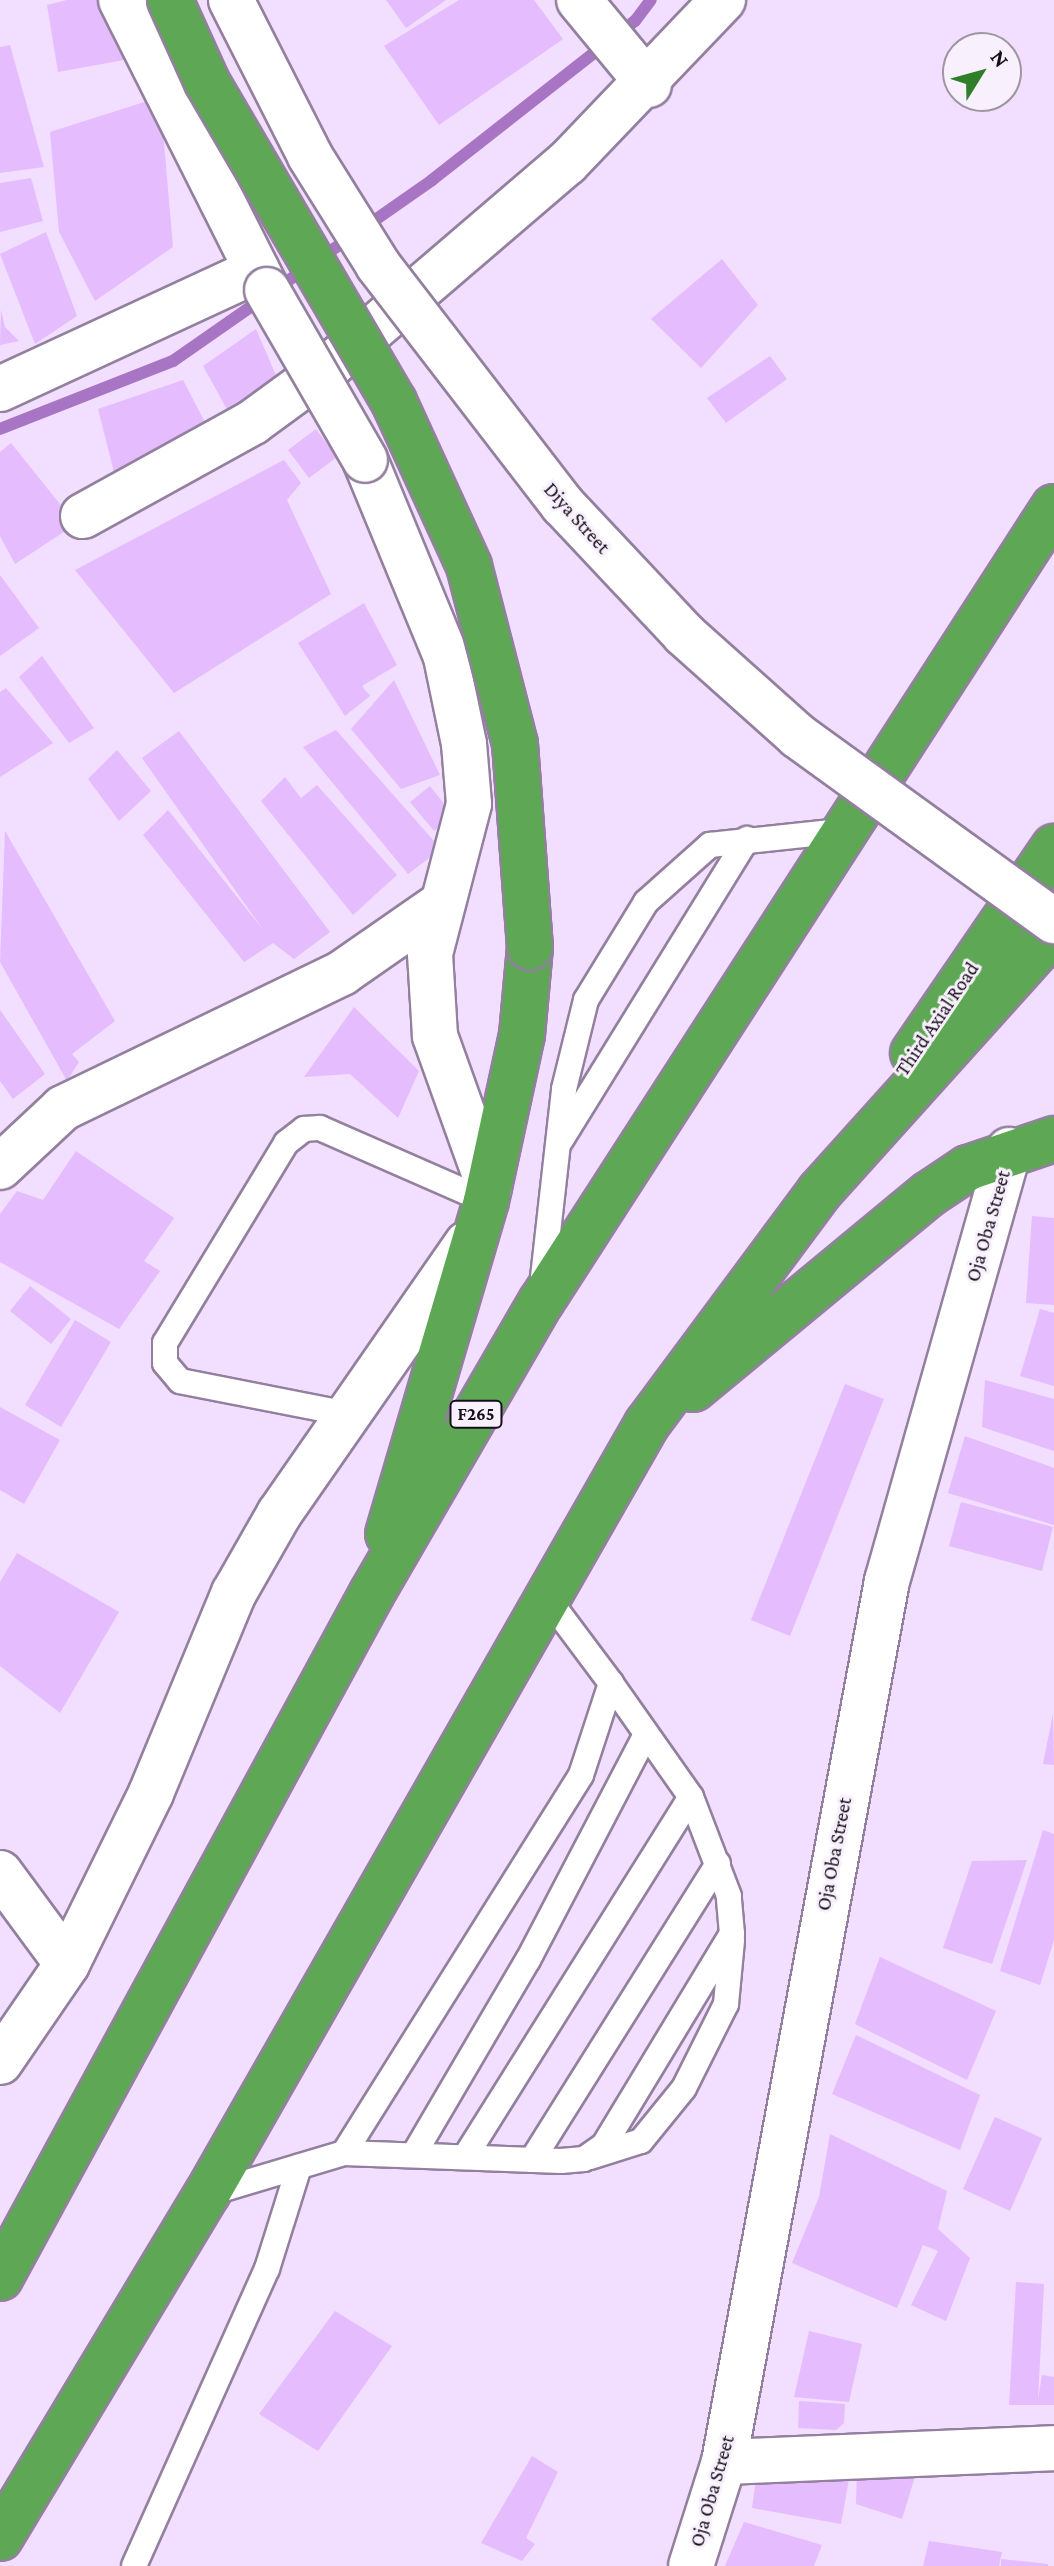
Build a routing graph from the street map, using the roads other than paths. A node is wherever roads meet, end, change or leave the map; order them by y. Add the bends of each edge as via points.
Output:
1 (121, 0) edge
2 (170, 0) edge
3 (231, 0) edge
4 (723, 0) edge
5 (613, 41) edge
6 (262, 280) junction
7 (0, 389) edge
8 (1054, 507) edge
9 (83, 516) dead end
10 (1054, 529) edge
11 (1007, 584) junction
12 (840, 831) junction
13 (747, 839) junction
14 (1054, 847) edge
15 (440, 905) junction
16 (1054, 921) edge
17 (1054, 931) edge
18 (1054, 1139) edge
19 (556, 1149) junction
20 (1009, 1150) junction
21 (0, 1167) edge
22 (820, 1191) junction
23 (485, 1203) junction
24 (541, 1302) junction
25 (353, 1415) junction
26 (647, 1424) junction
27 (372, 1593) junction
28 (546, 1596) junction
29 (611, 1683) junction
30 (645, 1736) junction
31 (691, 1797) junction
32 (718, 1863) junction
33 (0, 1873) edge
34 (732, 1934) junction
35 (67, 1964) junction
36 (0, 2062) edge
37 (344, 2153) junction
38 (414, 2154) junction
39 (465, 2157) junction
40 (584, 2159) junction
41 (532, 2160) junction
42 (299, 2167) junction
43 (207, 2194) junction
44 (0, 2278) edge
45 (1054, 2448) edge
46 (724, 2462) junction
47 (0, 2538) edge
48 (134, 2566) edge
49 (691, 2566) edge

1 - 6 street
2 - 23 highway, bridge via 207,82 394,402 469,566 515,744 530,947 522,1035
3 - 16 street, Diya Street, bridge via 310,156 378,265 563,505 684,634 798,736
4 - 5 street
5 - 9 street via 451,268 287,400
6 - 7 street
6 - 15 street, bridge via 365,460 446,657 464,744 469,804
8 - 11 highway, F265
10 - 11 highway
11 - 12 highway, F265
12 - 13 lane
12 - 24 highway, F265
13 - 19 lane
13 - 19 lane via 710,845 646,902 586,1000
14 - 22 highway, Third Axial Road
15 - 21 street via 342,973 63,1108
15 - 23 street via 430,954 435,1036
17 - 22 highway
18 - 20 highway
19 - 24 lane
20 - 26 highway via 929,1194
20 - 46 street, Oja Oba Street via 887,1581
22 - 26 highway
23 - 25 street
23 - 25 lane via 320,1128 304,1129 286,1143 165,1343 165,1363 180,1381
23 - 27 highway
24 - 27 highway, F265
25 - 35 street via 279,1514 234,1593 151,1793
26 - 28 highway
27 - 44 highway, F265
28 - 29 lane
28 - 43 highway
29 - 30 lane
29 - 37 lane via 581,1775
30 - 31 lane
30 - 38 lane via 528,1960
31 - 32 lane
31 - 39 lane
32 - 34 lane
32 - 41 lane
33 - 35 street
34 - 40 lane via 604,2145
34 - 40 lane via 726,2004 684,2088 641,2141
35 - 36 street
37 - 38 lane
37 - 42 lane
38 - 39 lane
39 - 41 lane
40 - 41 lane
42 - 43 lane
42 - 48 lane via 267,2269
43 - 47 highway
45 - 46 street
46 - 49 street, Oja Oba Street

